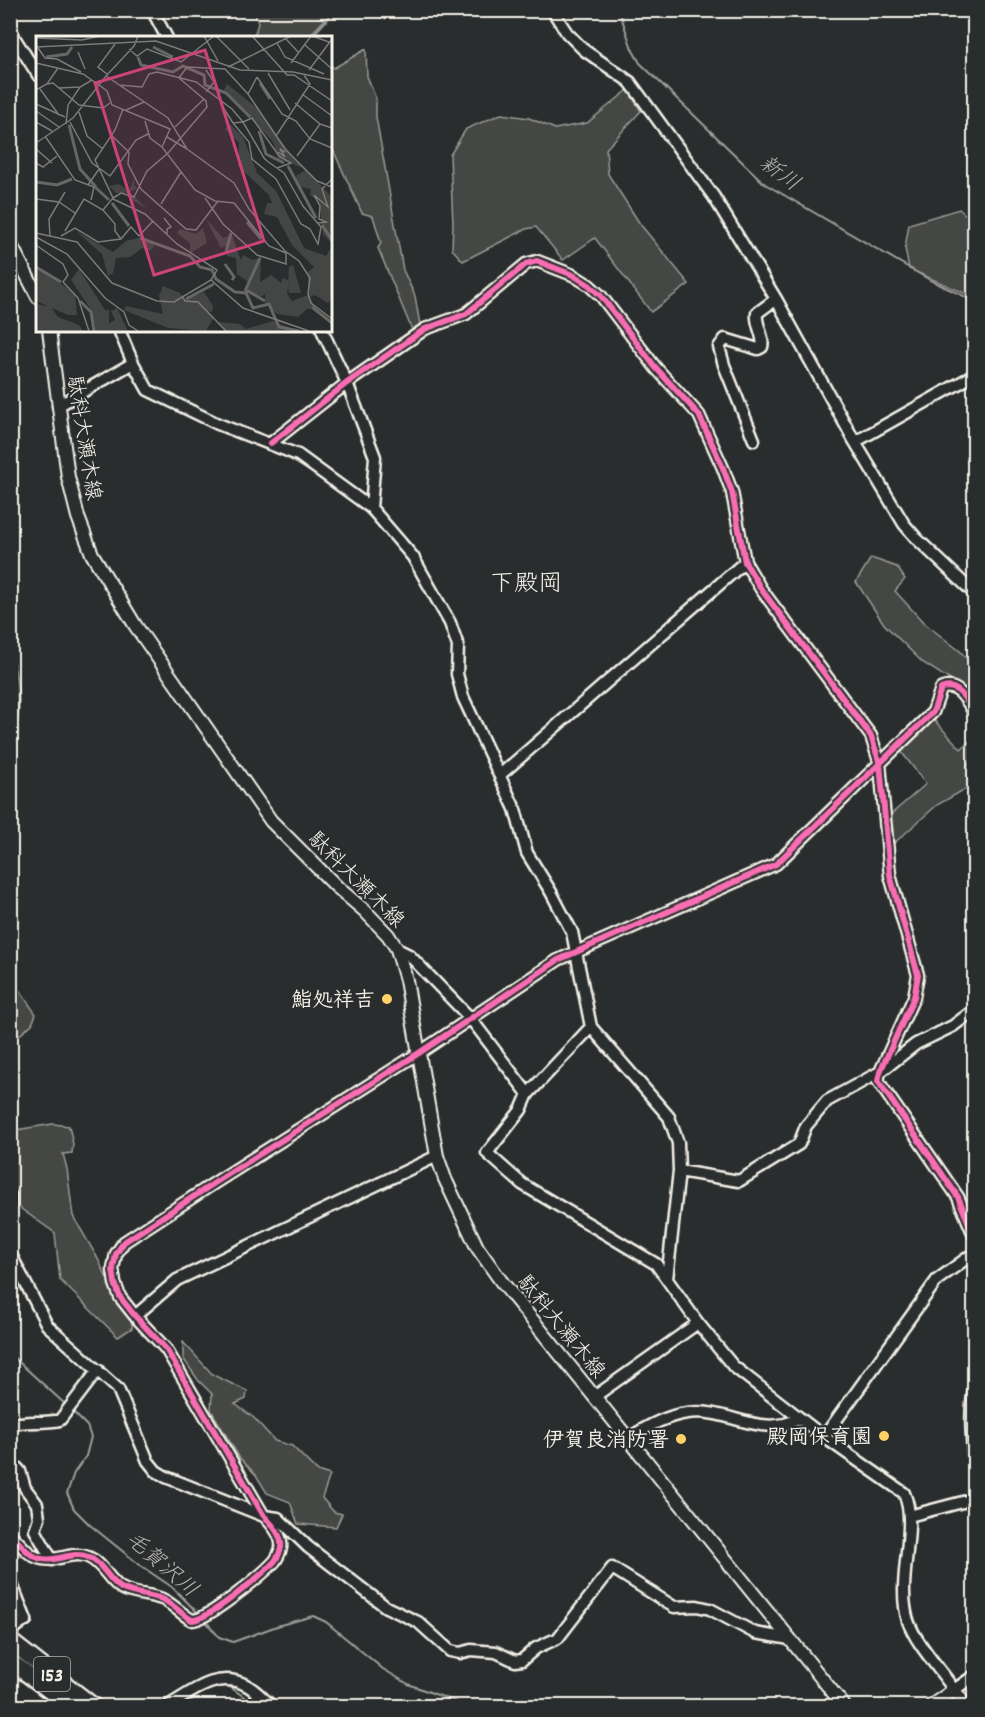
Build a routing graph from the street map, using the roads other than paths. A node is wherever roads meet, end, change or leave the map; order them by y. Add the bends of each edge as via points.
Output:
1 (152, 10) edge
2 (552, 10) edge
3 (10, 31) edge
4 (166, 36) edge
5 (36, 72) edge
6 (10, 243) edge
7 (36, 293) edge
8 (776, 299) junction
9 (49, 332) edge
10 (120, 332) edge
11 (323, 332) edge
12 (132, 363) junction
13 (975, 375) edge
14 (347, 383) junction
15 (58, 406) junction
16 (754, 440) dead end
17 (855, 442) junction
18 (271, 443) junction
19 (370, 508) junction
20 (746, 562) junction
21 (975, 593) edge
22 (975, 712) edge
23 (880, 764) junction
24 (500, 775) junction
25 (397, 949) junction
26 (575, 954) junction
27 (975, 1010) edge
28 (471, 1018) junction
29 (589, 1030) junction
30 (419, 1053) junction
31 (880, 1072) junction
32 (528, 1094) junction
33 (437, 1156) junction
34 (679, 1171) junction
35 (10, 1195) edge
36 (10, 1206) edge
37 (975, 1235) edge
38 (10, 1253) edge
39 (975, 1253) edge
40 (667, 1279) junction
41 (135, 1316) junction
42 (698, 1323) junction
43 (98, 1370) junction
44 (975, 1389) edge
45 (594, 1397) junction
46 (800, 1418) junction
47 (10, 1425) edge
48 (824, 1437) junction
49 (628, 1439) junction
50 (10, 1460) edge
51 (975, 1465) edge
52 (975, 1499) edge
53 (264, 1516) junction
54 (909, 1516) junction
55 (10, 1534) edge
56 (52, 1560) junction
57 (10, 1579) edge
58 (10, 1631) edge
59 (790, 1639) junction
60 (10, 1641) edge
61 (10, 1661) edge
62 (975, 1676) edge
63 (954, 1690) junction
64 (70, 1707) edge
65 (93, 1707) edge
66 (168, 1707) edge
67 (272, 1707) edge
68 (844, 1707) edge
69 (931, 1707) edge
70 (966, 1707) edge

1 - 4 street
2 - 8 street via 584,50 630,82 714,197
3 - 5 street
6 - 7 main road
8 - 16 street via 757,313 762,347 725,339 719,347
8 - 17 street
9 - 15 main road, 駄科大瀬木線
10 - 12 street
11 - 14 street
12 - 15 street
12 - 18 street via 148,390 218,424
13 - 17 street
14 - 18 street
14 - 19 street via 375,457
14 - 20 street via 425,329 466,314 526,264 537,261 573,275 601,296 656,368 699,415 732,492
15 - 25 main road, 駄科大瀬木線 via 78,517 92,554 130,617 271,821 365,911
17 - 21 street via 904,524
18 - 19 street via 298,454
19 - 24 street via 414,557 450,623 458,646 457,674 463,697
20 - 23 street via 761,589 871,736
20 - 24 street
22 - 23 street via 954,688 941,689 933,712
23 - 26 street via 776,864
23 - 31 street via 890,875 918,975 914,997
24 - 26 street via 515,809 527,853 572,932
25 - 28 street via 409,955
25 - 30 main road, 駄科大瀬木線
26 - 28 street via 558,960
26 - 29 street
27 - 31 street via 916,1044
28 - 30 street
28 - 32 street
29 - 32 street
29 - 34 street via 669,1117 678,1143
30 - 33 main road, 駄科大瀬木線
30 - 41 street via 124,1242 116,1254 115,1283
31 - 34 street via 827,1101 806,1126 799,1144 739,1181
31 - 37 street via 878,1081 958,1197
32 - 40 street via 521,1110 487,1153 522,1184 656,1264
33 - 41 street via 177,1281
33 - 45 main road, 駄科大瀬木線 via 477,1247
34 - 40 street
35 - 36 street
38 - 43 street via 47,1325
39 - 48 street via 937,1280
40 - 42 street
41 - 53 street via 166,1349
42 - 45 street
42 - 46 street via 733,1366
43 - 47 street via 60,1420
43 - 53 street via 118,1389 143,1451 156,1471
44 - 51 street via 971,1430
45 - 49 main road, 駄科大瀬木線
46 - 48 street
46 - 49 street via 787,1425 767,1426 723,1415 687,1413
48 - 54 street via 904,1493
49 - 59 main road, 駄科大瀬木線
50 - 56 street via 37,1504 39,1518 35,1530
52 - 54 street
53 - 56 street via 279,1536 279,1556 202,1618 187,1618 159,1598 122,1589 95,1560 80,1554
53 - 59 street via 278,1518 308,1547 386,1607 418,1622 450,1651 496,1652 515,1661 522,1660 558,1638 612,1568 674,1607 710,1609 754,1633
54 - 63 street via 903,1582 908,1620
55 - 56 street via 29,1554
57 - 58 street via 26,1620
59 - 68 main road, 駄科大瀬木線
60 - 65 highway, 153
61 - 64 highway, 153
62 - 63 street
63 - 69 main road
63 - 70 main road
66 - 67 street via 202,1685 230,1678 248,1686

